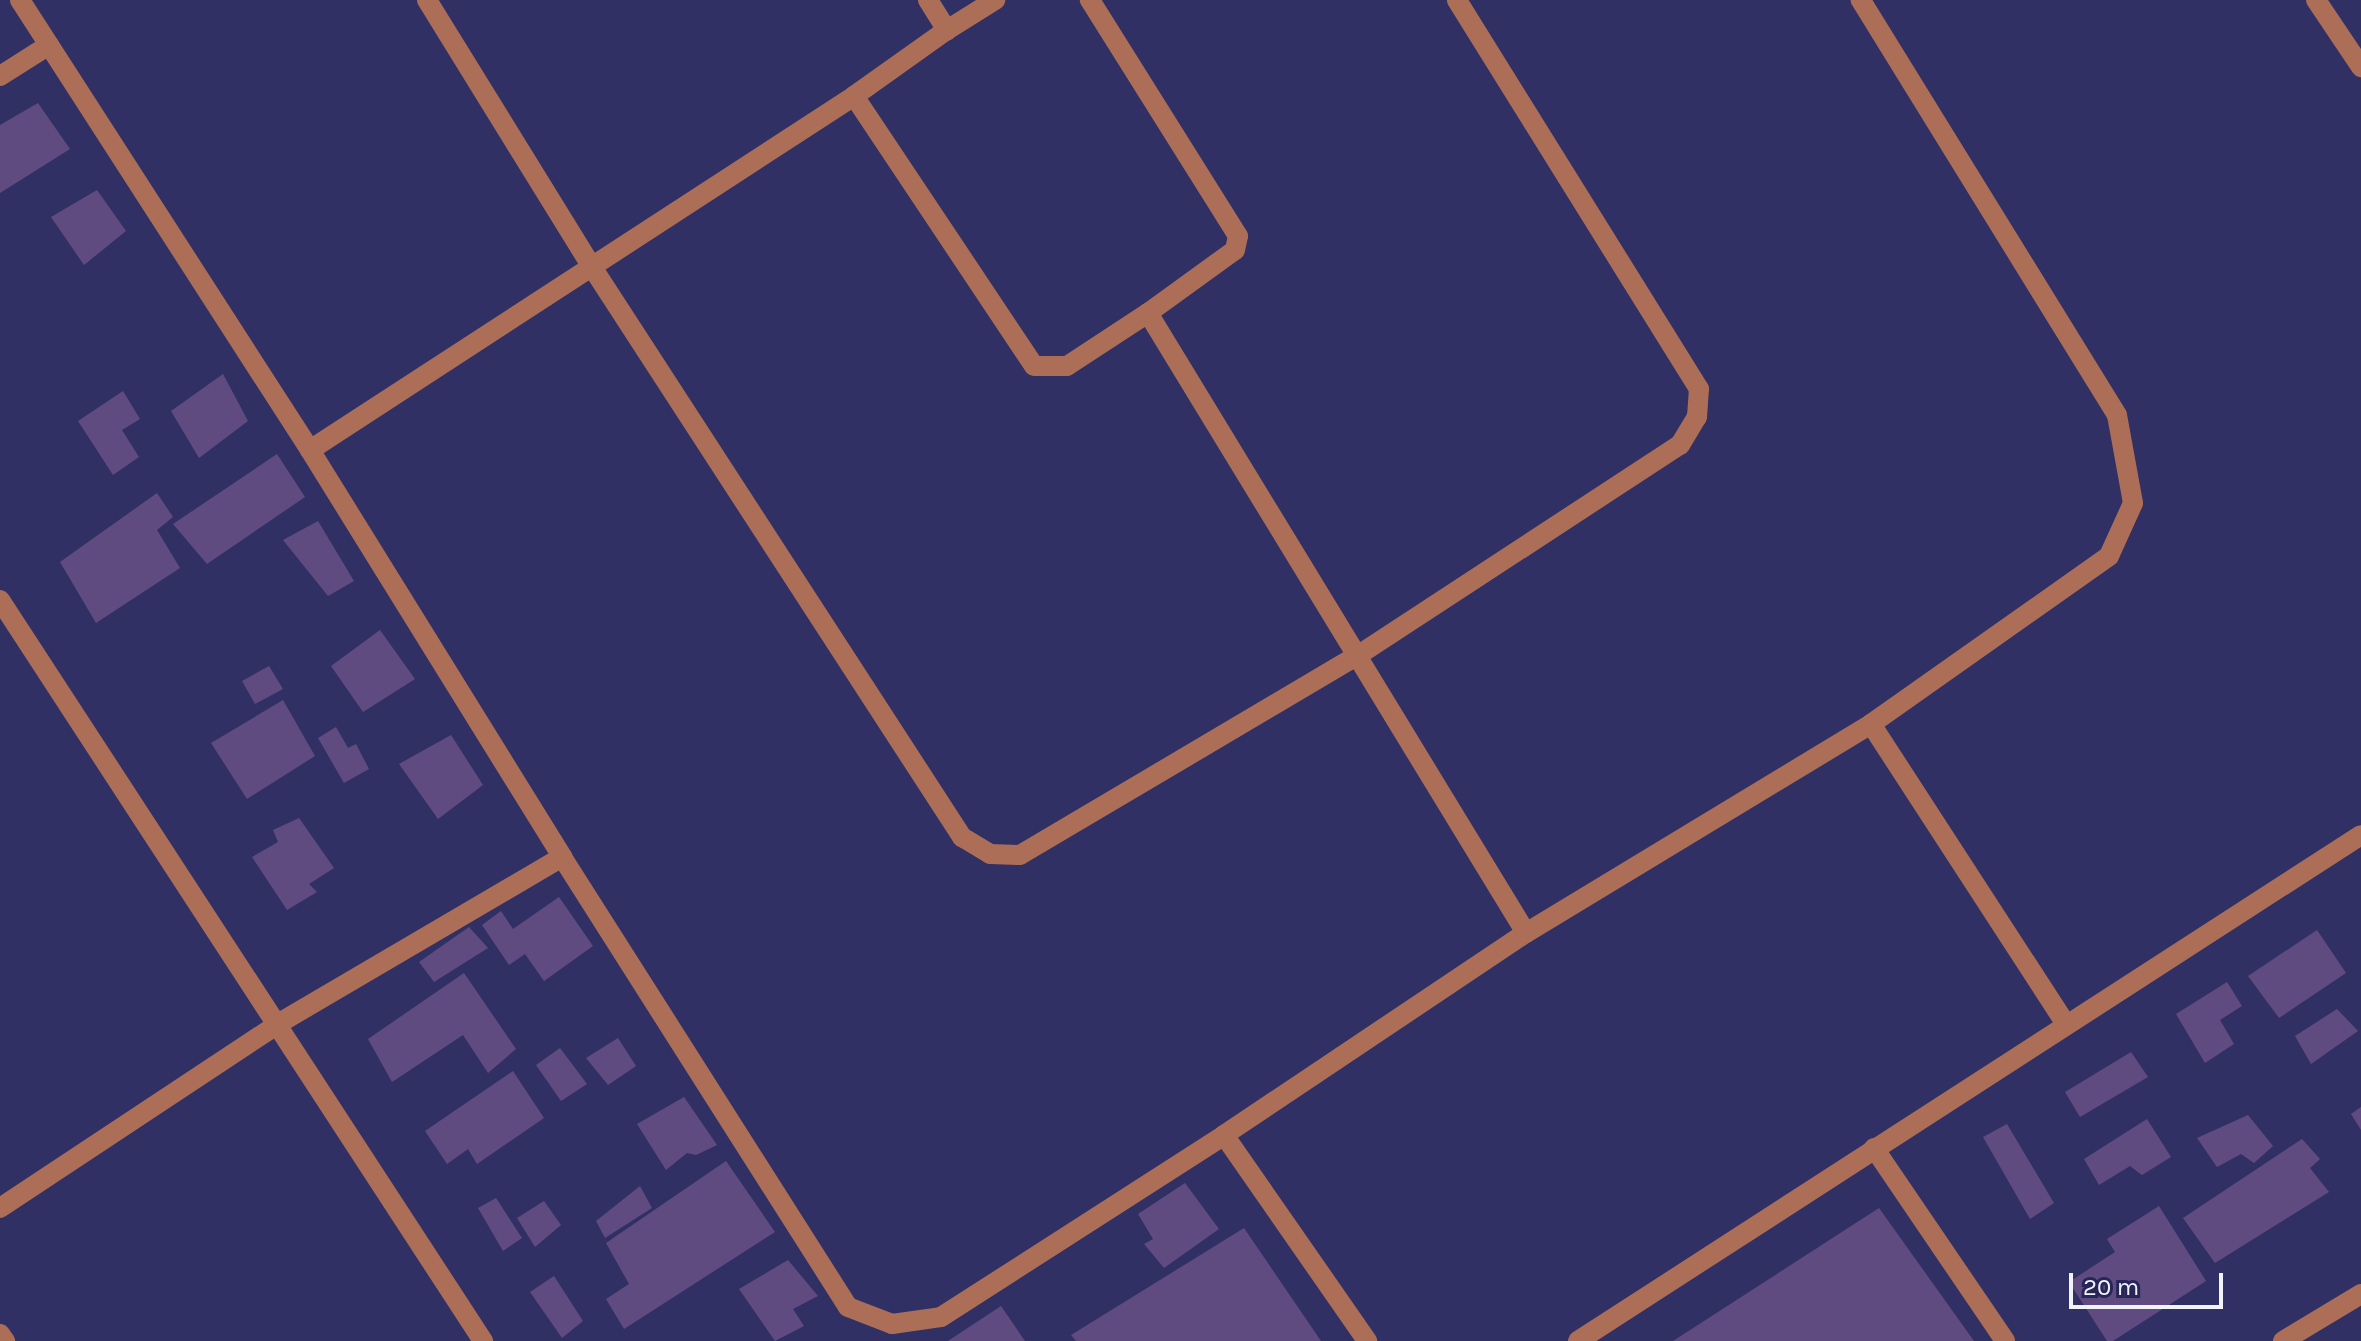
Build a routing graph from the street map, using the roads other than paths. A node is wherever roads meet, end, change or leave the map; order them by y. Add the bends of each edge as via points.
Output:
1 (20, 0) edge
2 (427, 0) edge
3 (928, 0) edge
4 (995, 0) edge
5 (1090, 0) edge
6 (1457, 0) edge
7 (1861, 0) edge
8 (2316, 0) edge
9 (947, 30) junction
10 (49, 45) junction
11 (2361, 67) edge
12 (0, 76) edge
13 (854, 96) junction
14 (592, 267) junction
15 (1148, 313) junction
16 (310, 450) junction
17 (0, 600) edge
18 (1357, 656) junction
19 (1871, 724) junction
20 (2361, 835) edge
21 (562, 857) junction
22 (1526, 933) junction
23 (2066, 1024) junction
24 (276, 1025) junction
25 (1224, 1135) junction
26 (1874, 1148) junction
27 (0, 1208) edge
28 (2361, 1294) edge
29 (0, 1334) edge
30 (5, 1341) edge
31 (483, 1341) edge
32 (1367, 1341) edge
33 (1578, 1341) edge
34 (2005, 1341) edge
35 (2283, 1341) edge

1 - 10 street
2 - 14 street
3 - 9 street
4 - 9 street
5 - 15 street via 1238,236 1235,250
6 - 18 street via 1699,389 1697,417 1680,445
7 - 19 street via 2117,415 2133,503 2109,556
8 - 11 street
9 - 13 street
10 - 12 street
10 - 16 street
13 - 14 street
13 - 15 street via 1034,366 1067,366
14 - 16 street
14 - 18 street via 962,837 990,854 1020,855
15 - 18 street
16 - 21 street
17 - 24 street
18 - 22 street
19 - 22 street
19 - 23 street
20 - 23 street
21 - 24 street
21 - 25 street via 848,1307 892,1324 941,1317
22 - 25 street
23 - 26 street
24 - 27 street
24 - 31 street
25 - 32 street
26 - 33 street
26 - 34 street
28 - 35 street
29 - 30 street

